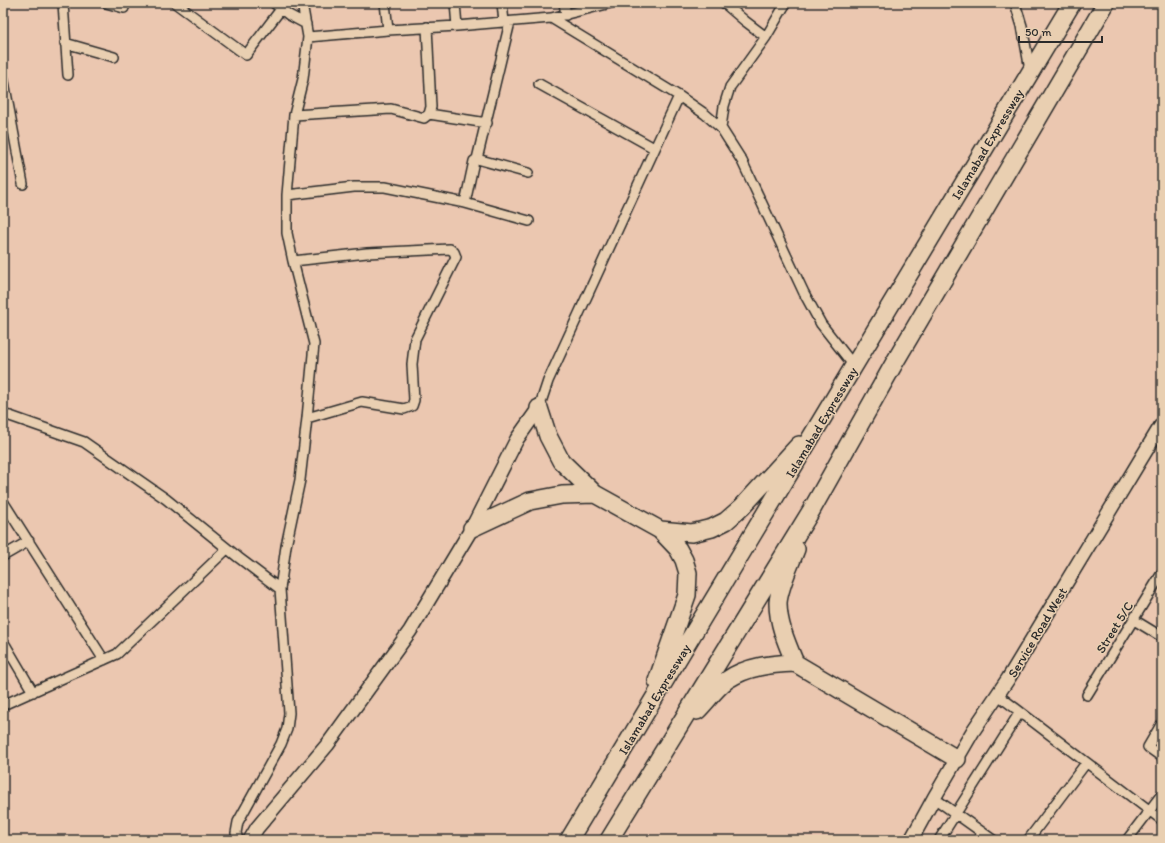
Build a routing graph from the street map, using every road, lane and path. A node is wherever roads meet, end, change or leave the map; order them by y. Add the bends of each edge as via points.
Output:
1 (63, 3) edge
2 (106, 3) edge
3 (175, 3) edge
4 (274, 3) edge
5 (302, 3) edge
6 (385, 3) edge
7 (455, 3) edge
8 (502, 3) edge
9 (564, 3) edge
10 (611, 3) edge
11 (724, 3) edge
12 (786, 3) edge
13 (1015, 3) edge
14 (1072, 3) edge
15 (1106, 3) edge
16 (124, 8) dead end
17 (282, 9) junction
18 (566, 15) junction
19 (550, 18) junction
20 (507, 22) junction
21 (306, 24) junction
22 (457, 26) junction
23 (427, 27) junction
24 (388, 30) junction
25 (308, 37) junction
26 (766, 37) junction
27 (66, 43) junction
28 (114, 57) dead end
29 (1031, 72) junction
30 (68, 75) dead end
31 (3, 76) edge
32 (539, 84) dead end
33 (679, 96) junction
34 (429, 114) junction
35 (294, 115) junction
36 (486, 123) junction
37 (721, 128) junction
38 (654, 148) junction
39 (477, 159) junction
40 (528, 174) dead end
41 (23, 184) dead end
42 (287, 195) junction
43 (466, 203) junction
44 (529, 220) dead end
45 (292, 261) junction
46 (854, 366) junction
47 (539, 408) junction
48 (3, 415) edge
49 (307, 418) junction
50 (821, 421) junction
51 (1162, 424) edge
52 (595, 494) junction
53 (4, 502) dead end
54 (811, 511) junction
55 (472, 528) junction
56 (660, 530) junction
57 (29, 541) junction
58 (227, 549) junction
59 (3, 556) edge
60 (1162, 573) edge
61 (280, 589) junction
62 (1134, 620) junction
63 (1162, 637) edge
64 (3, 641) edge
65 (104, 660) junction
66 (795, 663) junction
67 (33, 692) junction
68 (1087, 695) dead end
69 (998, 696) junction
70 (3, 705) edge
71 (646, 712) junction
72 (1020, 712) junction
73 (1162, 723) edge
74 (672, 740) junction
75 (1162, 757) edge
76 (957, 759) junction
77 (1086, 763) junction
78 (1162, 794) edge
79 (934, 798) junction
80 (1150, 810) junction
81 (956, 814) junction
82 (1162, 820) edge
83 (238, 840) edge
84 (250, 840) edge
85 (569, 840) edge
86 (609, 840) edge
87 (911, 840) edge
88 (939, 840) edge
89 (993, 840) edge
90 (1028, 840) edge
91 (1127, 840) edge

1 - 27 street
2 - 16 street
3 - 17 street via 246,55
4 - 17 street
5 - 21 street
6 - 24 street
7 - 22 street
8 - 20 street
9 - 18 street
10 - 18 street
11 - 26 street
12 - 26 street
13 - 29 street
14 - 29 highway, Islamabad Expressway
15 - 54 highway via 896,360
17 - 21 street via 289,16
18 - 19 street
19 - 20 street
19 - 33 street
20 - 22 street
20 - 36 street
21 - 25 street
22 - 23 street
23 - 24 street
23 - 34 street via 431,107
24 - 25 street
25 - 35 street via 303,79
26 - 37 street via 730,87
27 - 28 street
27 - 30 street
29 - 46 highway, Islamabad Expressway
31 - 41 street
32 - 38 street
33 - 37 street
33 - 38 street
34 - 35 street via 424,118 391,109
34 - 36 street
35 - 42 street
36 - 39 street
37 - 46 street via 742,161 821,324
38 - 47 street via 548,381
39 - 40 street
39 - 43 street via 474,161
42 - 43 street via 354,187 385,187
42 - 45 street via 287,233
43 - 44 street
45 - 49 street via 314,344
45 - 49 street via 367,253 450,249 456,257 415,339 412,406 404,409 362,402
46 - 50 highway, Islamabad Expressway
47 - 52 highway via 548,436 561,461
47 - 55 street via 517,439
48 - 58 street via 84,442 166,499
49 - 61 street via 300,480
50 - 56 highway via 726,521 692,533
50 - 71 highway, Islamabad Expressway
51 - 69 street, Service Road West
52 - 55 highway via 562,495 530,501
52 - 56 highway
53 - 57 street
54 - 66 highway via 778,602 782,630
54 - 74 highway
55 - 84 street via 410,631 328,744 257,828
56 - 71 highway via 678,549 684,560 688,573 687,594
57 - 59 street
57 - 65 street
58 - 61 street
58 - 65 street via 117,654
60 - 62 street, Street 5/C
61 - 83 street via 289,713 287,729 238,822
62 - 63 street
62 - 68 street, Street 5/C
64 - 67 street
65 - 67 street
66 - 74 highway via 772,664 748,670 728,680
66 - 76 highway
67 - 70 street
69 - 72 street
69 - 76 street, Service Road West
71 - 85 highway, Islamabad Expressway
72 - 77 street
72 - 81 street
73 - 75 street via 1148,747
74 - 86 highway
76 - 79 street, Service Road West
77 - 80 street
77 - 90 street
78 - 80 street
79 - 81 street
79 - 87 street, Service Road West
80 - 82 street
80 - 91 street
81 - 88 street
81 - 89 street

